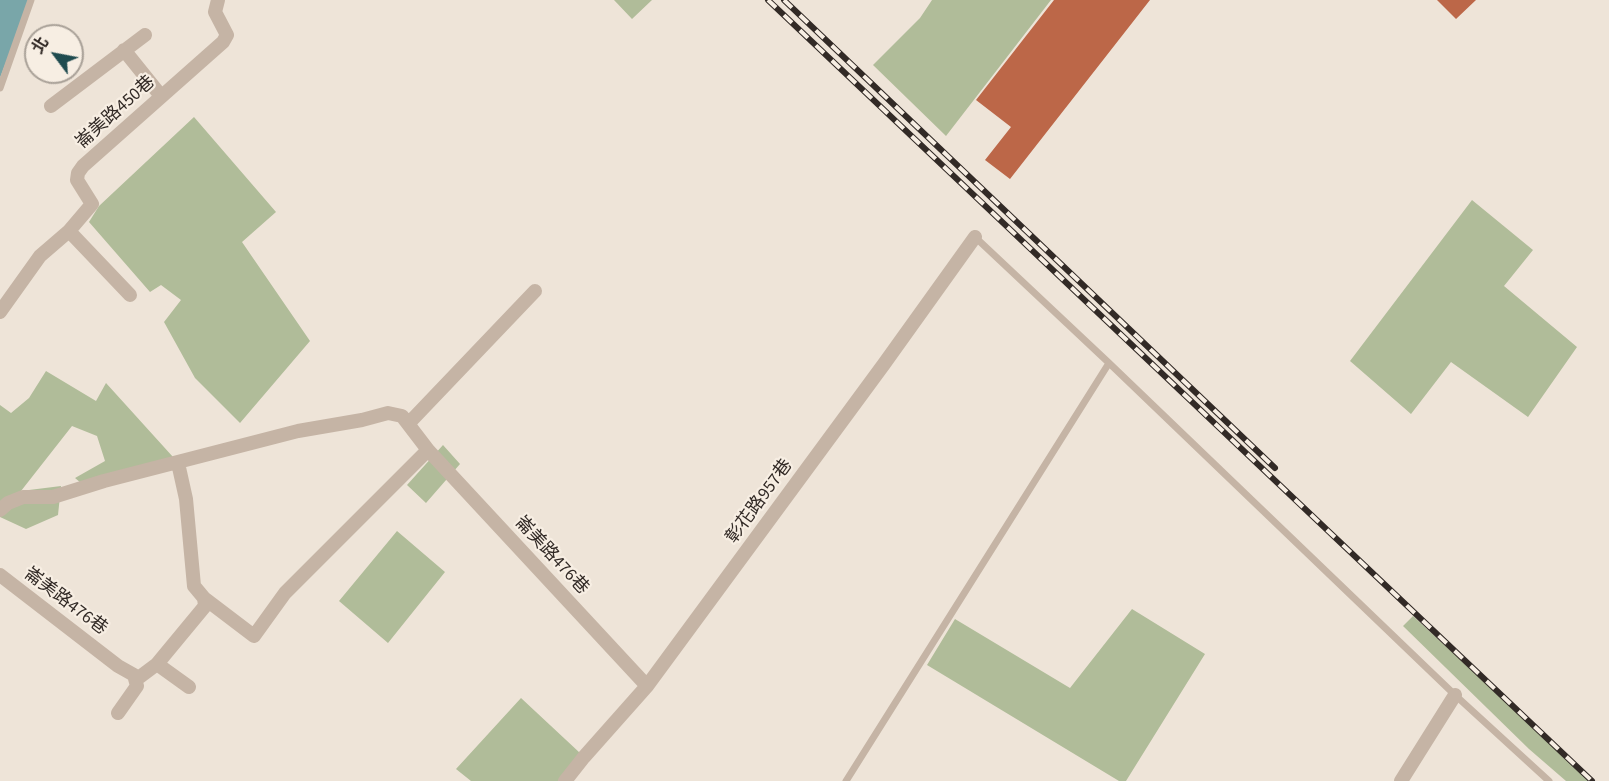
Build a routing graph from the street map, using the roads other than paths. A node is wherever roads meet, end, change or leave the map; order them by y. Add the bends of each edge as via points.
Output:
1 (31, 0) edge
2 (218, 0) edge
3 (145, 35) dead end
4 (124, 50) junction
5 (0, 88) edge
6 (161, 96) junction
7 (51, 106) dead end
8 (69, 231) junction
9 (975, 237) joint
10 (535, 291) dead end
11 (130, 295) dead end
12 (0, 312) edge
13 (1110, 363) junction
14 (409, 423) junction
15 (428, 450) junction
16 (178, 463) junction
17 (0, 510) edge
18 (0, 575) edge
19 (204, 598) junction
20 (157, 664) junction
21 (137, 679) junction
22 (647, 686) junction
23 (189, 687) dead end
24 (1455, 695) junction
25 (118, 713) dead end
26 (566, 781) edge
27 (846, 781) edge
28 (1401, 781) edge
29 (1549, 781) edge

1 - 5 lane
2 - 6 street, 崙美路450巷 via 214,12 227,35 223,42
3 - 4 street
4 - 6 street
4 - 7 street
6 - 8 street, 崙美路450巷 via 78,173 77,180 92,204
8 - 11 street
8 - 12 street, 崙美路450巷 via 40,256
9 - 13 lane
9 - 22 street, 彰花路957巷
10 - 14 street
13 - 24 lane
13 - 27 lane
14 - 15 street, 崙美路476巷
14 - 16 street via 402,416 388,413 298,431
15 - 19 street via 285,593 254,636
15 - 22 street, 崙美路476巷
16 - 17 street via 53,497 23,497
16 - 19 street via 186,499 194,586
18 - 21 street, 崙美路476巷
19 - 20 street via 205,606
20 - 21 street
20 - 23 street
21 - 25 street via 137,686
22 - 26 street, 彰花路957巷
24 - 28 street
24 - 29 lane

